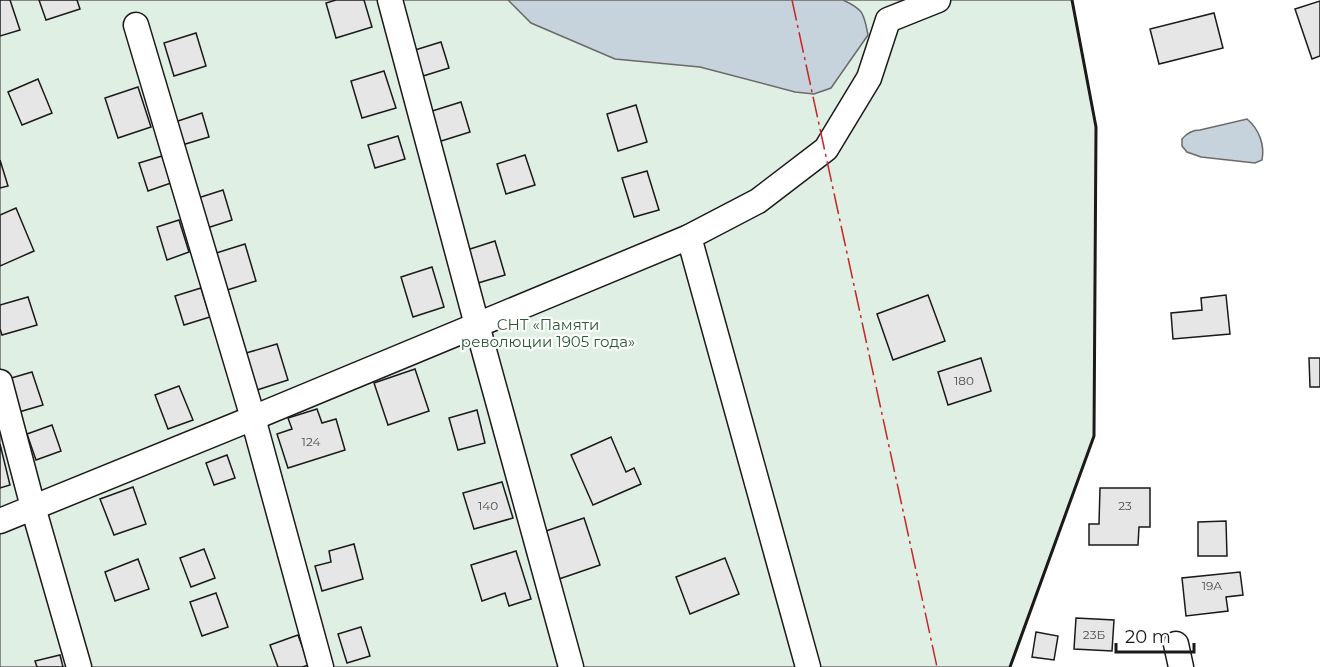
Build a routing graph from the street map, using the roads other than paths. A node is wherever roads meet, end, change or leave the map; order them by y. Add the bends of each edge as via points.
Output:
1 (390, 0) edge
2 (938, 0) edge
3 (136, 25) dead end
4 (689, 237) junction
5 (477, 325) junction
6 (0, 382) edge
7 (253, 418) junction
8 (33, 507) junction
9 (0, 521) edge
10 (79, 667) edge
11 (321, 667) edge
12 (571, 667) edge
13 (808, 667) edge

1 - 5 street
2 - 4 street via 888,20 869,78 826,149 758,201
3 - 7 street
4 - 5 street
4 - 13 street
5 - 7 street
5 - 12 street
6 - 8 street
7 - 8 street
7 - 11 street
8 - 9 street
8 - 10 street

